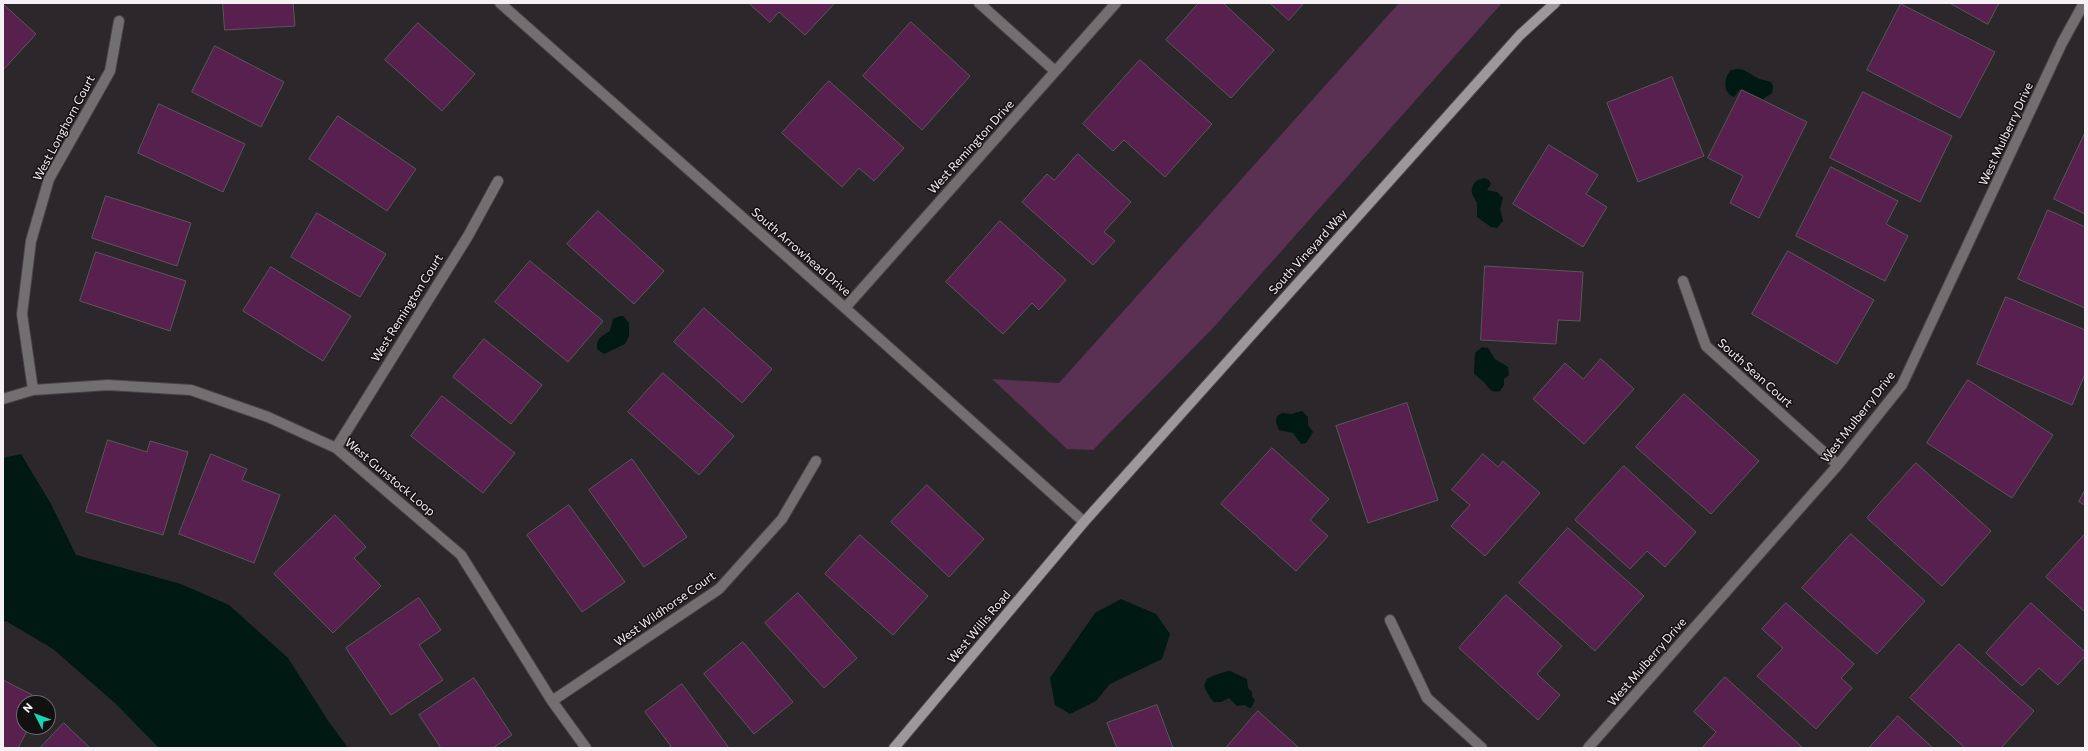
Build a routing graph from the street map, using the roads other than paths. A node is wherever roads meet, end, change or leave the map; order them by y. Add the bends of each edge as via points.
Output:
1 (500, 3) edge
2 (979, 3) edge
3 (1116, 3) edge
4 (1555, 3) edge
5 (2084, 3) edge
6 (119, 21) dead end
7 (1055, 71) junction
8 (498, 181) dead end
9 (1682, 281) dead end
10 (845, 308) junction
11 (33, 390) junction
12 (3, 399) edge
13 (336, 448) junction
14 (816, 461) dead end
15 (1838, 465) junction
16 (1084, 522) junction
17 (1390, 620) dead end
18 (552, 701) junction
19 (586, 748) edge
20 (894, 748) edge
21 (1482, 748) edge
22 (1588, 748) edge

1 - 10 street, South Arrowhead Drive
2 - 7 street
3 - 7 street, West Remington Drive
4 - 16 street, South Vineyard Way via 1520,35
5 - 15 street, West Mulberry Drive via 2062,43 1902,386
6 - 11 street, West Longhorn Court via 110,71 48,179 31,241 22,314
7 - 10 street, West Remington Drive
8 - 13 street, West Remington Court via 468,236
9 - 15 street, South Sean Court via 1706,346
10 - 16 street, South Arrowhead Drive
11 - 12 street, West Gunstock Loop
11 - 13 street, West Gunstock Loop via 108,385 191,390 268,417
13 - 18 street, West Gunstock Loop via 461,555
14 - 18 street, West Wildhorse Court via 782,520 719,589
15 - 22 street, West Mulberry Drive
16 - 20 street, West Willis Road
17 - 21 street via 1427,698
18 - 19 street, West Gunstock Loop

